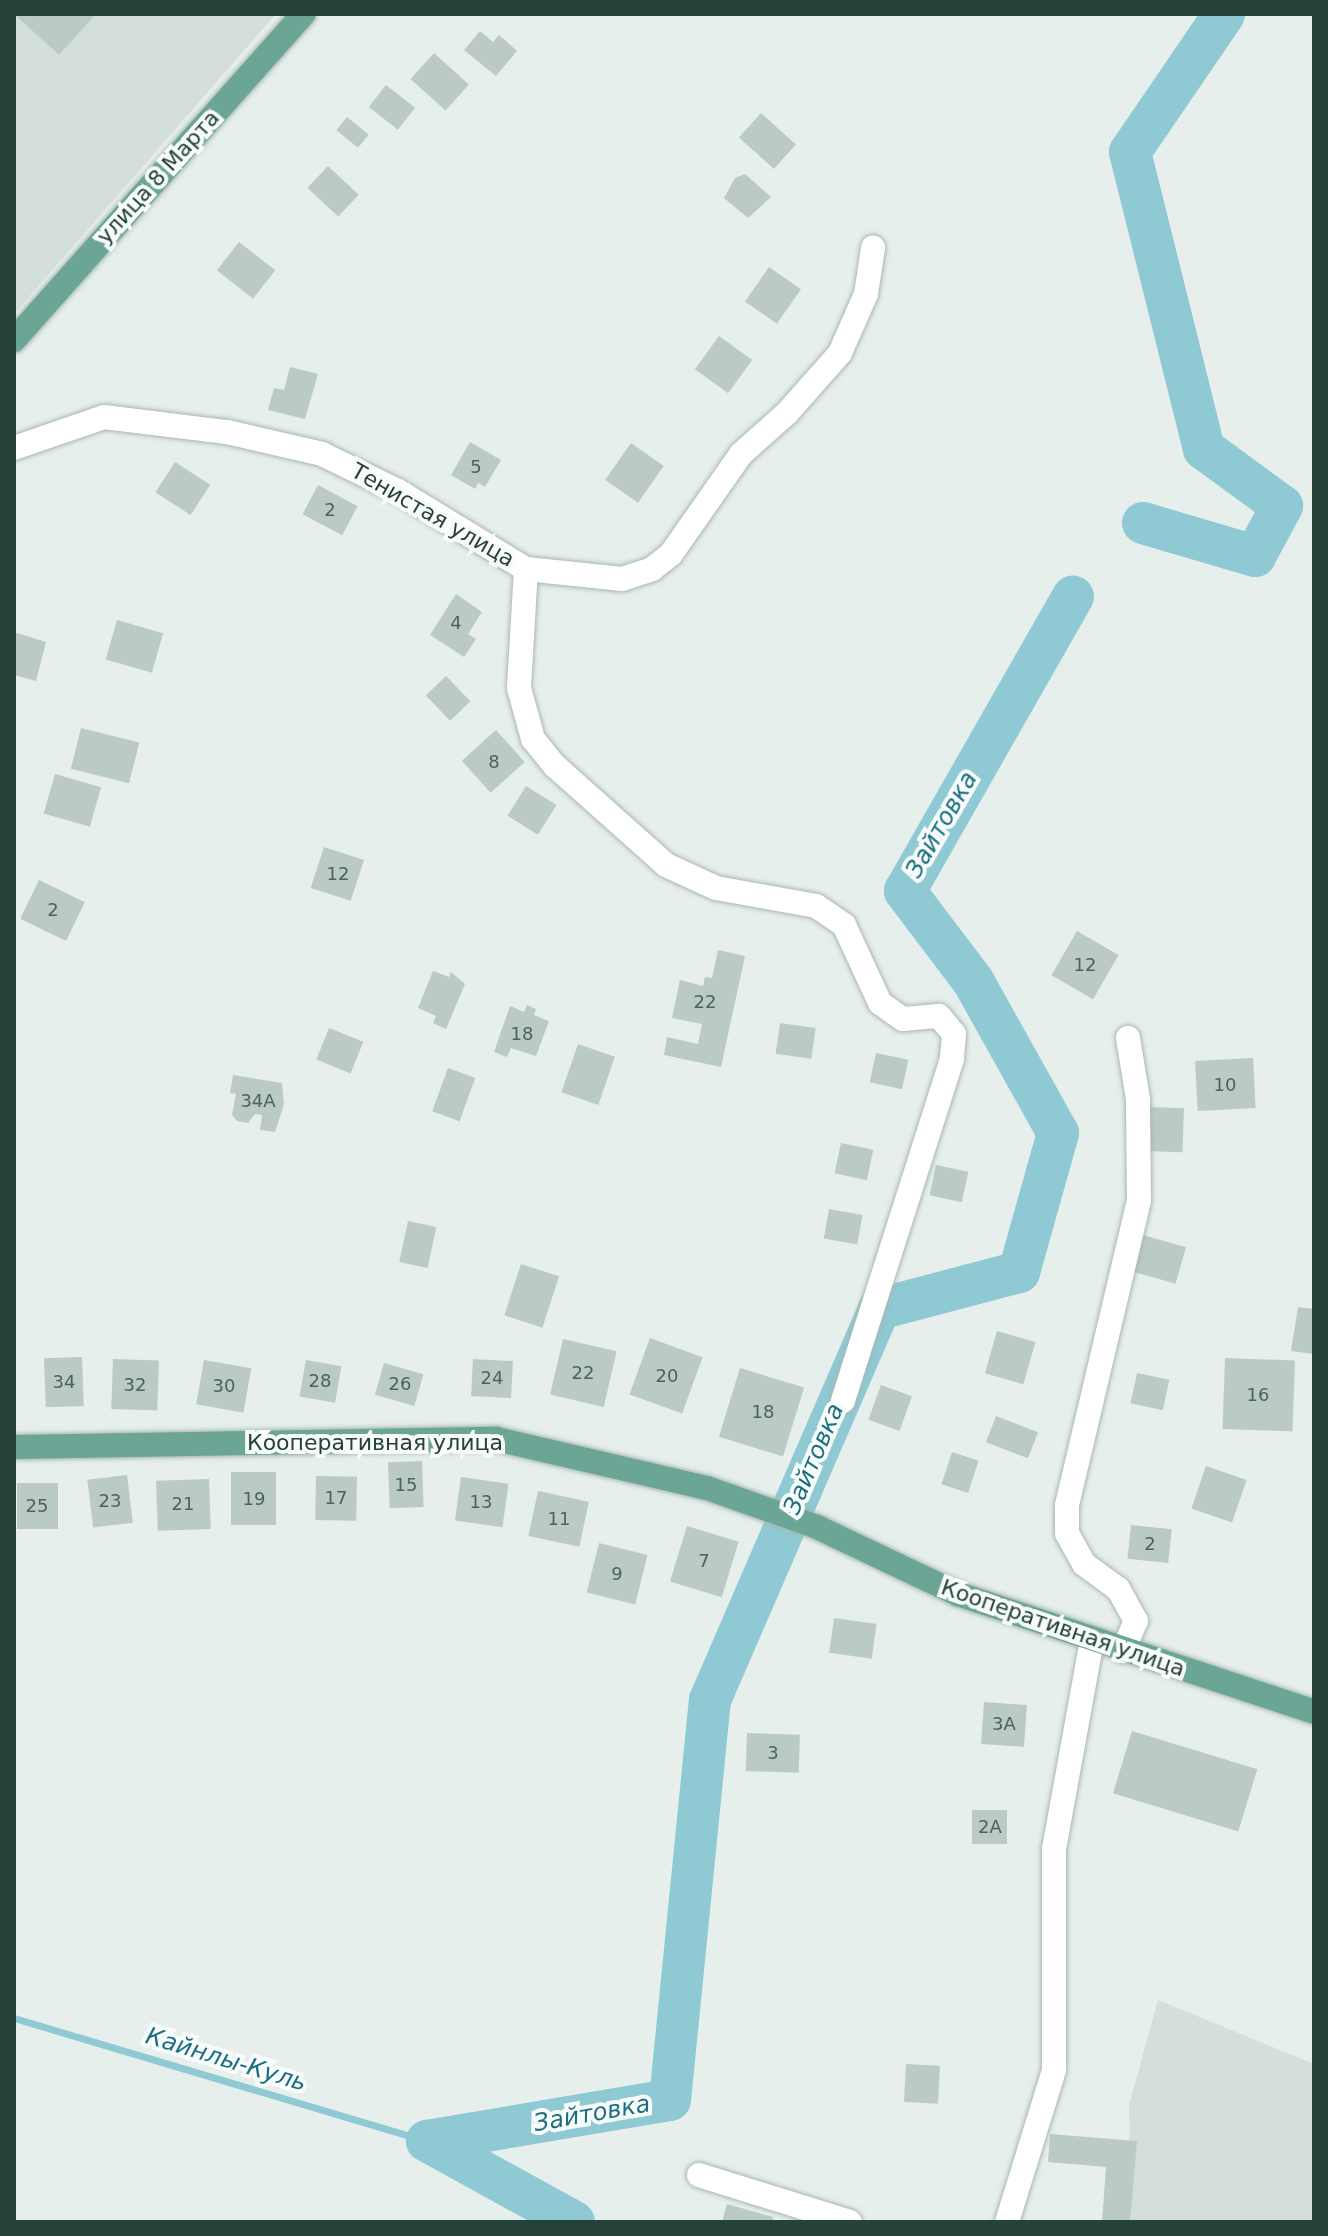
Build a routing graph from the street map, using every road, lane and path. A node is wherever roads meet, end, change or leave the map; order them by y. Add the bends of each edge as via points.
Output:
1 (303, 14) edge
2 (873, 248) dead end
3 (14, 340) edge
4 (14, 448) edge
5 (526, 569) junction
6 (1128, 1038) dead end
7 (843, 1401) dead end
8 (14, 1447) edge
9 (1092, 1640) junction
10 (1123, 1651) junction
11 (1314, 1712) edge
12 (699, 2175) dead end
13 (850, 2222) edge
14 (1007, 2222) edge

1 - 3 main road, улица 8 Марта
2 - 5 street, Тенистая улица via 866,294 840,353 787,413 741,454 671,554 652,569 622,579
4 - 5 street, Тенистая улица via 104,417 227,432 322,454 398,491
5 - 7 street via 519,688 533,739 555,766 666,865 716,888 786,897 835,918 844,925 880,1003 903,1019 939,1016 954,1034 952,1059
6 - 10 street via 1138,1099 1139,1201 1067,1505 1067,1533 1084,1564 1118,1589 1136,1621
8 - 9 main road, Кооперативная улица via 496,1439 707,1488 817,1527 958,1594
9 - 10 main road, Кооперативная улица
9 - 14 street via 1054,1849 1054,2070
10 - 11 main road, Кооперативная улица
12 - 13 street

